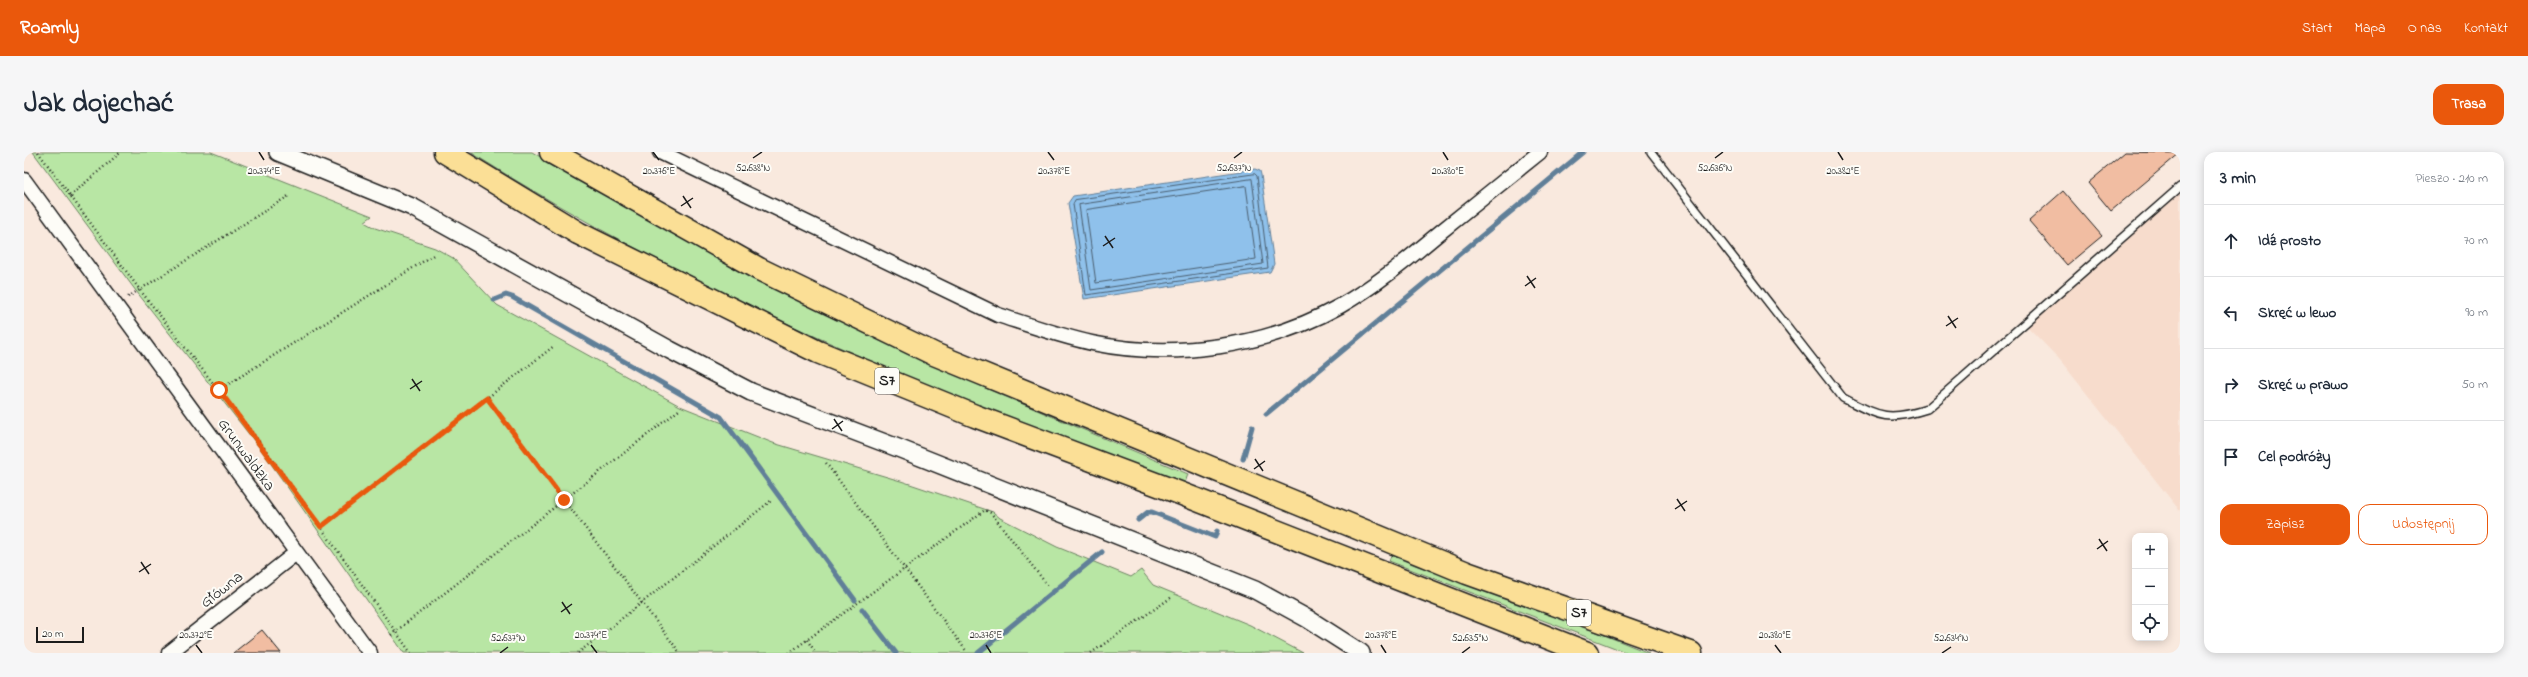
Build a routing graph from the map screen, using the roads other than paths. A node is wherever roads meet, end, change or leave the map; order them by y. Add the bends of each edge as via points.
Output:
1 (278, 152) edge
2 (445, 152) edge
3 (551, 152) edge
4 (660, 152) edge
5 (1540, 152) edge
6 (1651, 152) edge
7 (24, 180) edge
8 (2180, 187) edge
9 (296, 553) junction
10 (169, 653) edge
11 (370, 653) edge
12 (1361, 653) edge
13 (1587, 653) edge
14 (1691, 653) edge

1 - 12 street via 412,207 751,392 1255,590 1308,619
2 - 13 highway, S7 via 578,233 818,352 968,414 1177,492
3 - 14 highway, S7 via 759,269 934,354 1467,573
4 - 5 street via 998,315 1093,343 1140,349 1206,347 1242,342 1288,329 1340,306 1392,272
6 - 8 lane via 1843,398 1878,416 1904,416 1927,408
7 - 9 street, Grunwaldzka
9 - 10 street, Główna
9 - 11 street, Grunwaldzka

